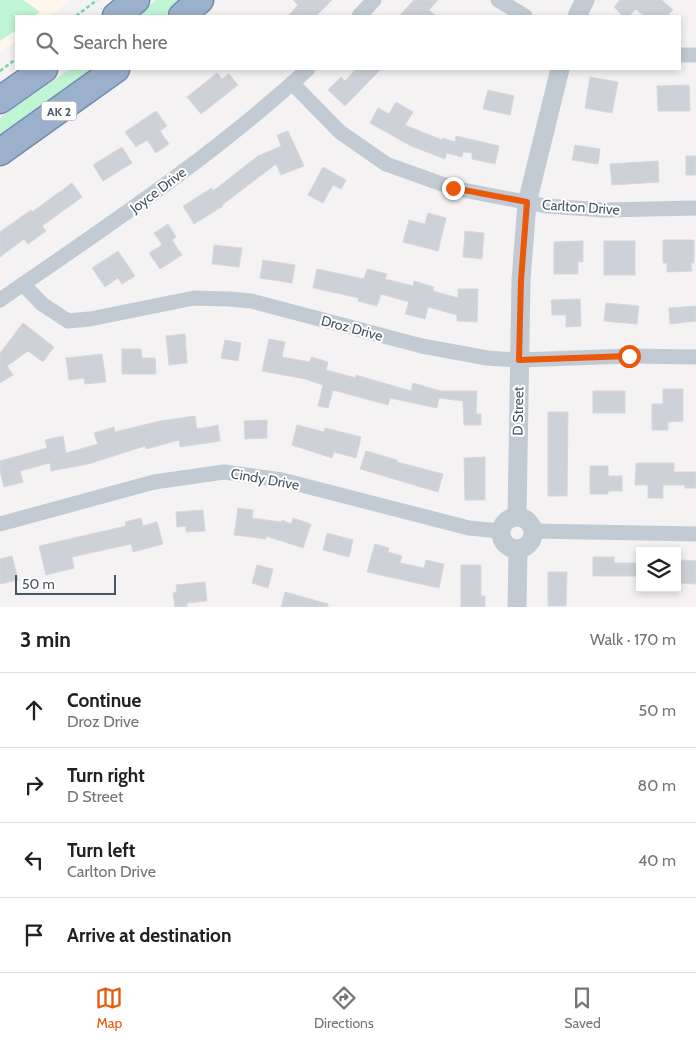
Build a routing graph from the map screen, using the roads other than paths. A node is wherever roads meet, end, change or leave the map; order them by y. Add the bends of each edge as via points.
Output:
1 (136, 0) edge
2 (200, 0) edge
3 (374, 0) edge
4 (498, 0) edge
5 (585, 0) edge
6 (117, 15) edge
7 (183, 15) edge
8 (360, 15) edge
9 (523, 15) edge
10 (578, 15) edge
11 (681, 55) edge
12 (696, 55) edge
13 (43, 70) edge
14 (115, 70) edge
15 (307, 70) edge
16 (560, 70) edge
17 (292, 83) junction
18 (0, 100) edge
19 (0, 152) edge
20 (527, 202) junction
21 (696, 208) edge
22 (23, 284) junction
23 (0, 300) edge
24 (696, 357) edge
25 (519, 360) junction
26 (517, 517) junction
27 (0, 524) edge
28 (501, 531) junction
29 (532, 531) junction
30 (696, 534) edge
31 (518, 549) junction
32 (517, 607) edge

1 - 6 highway
2 - 7 highway
3 - 8 street
4 - 9 street
5 - 10 street
11 - 12 street
13 - 18 highway
14 - 19 highway, AK 2
15 - 17 street, Joyce Drive
16 - 20 street, D Street
17 - 20 street, Carlton Drive via 340,132 386,164 453,188
17 - 22 street, Joyce Drive via 228,138
20 - 21 street, Carlton Drive via 604,210
20 - 25 street, D Street
22 - 23 street, Joyce Drive
22 - 25 street, Droz Drive via 42,304 68,321 194,298 229,298 422,346 487,358
24 - 25 street, Droz Drive
25 - 26 street, D Street
26 - 28 street via 505,523
26 - 29 street via 529,523
27 - 28 street, Cindy Drive via 154,482 224,472 282,480 469,528
28 - 31 street via 507,546
29 - 30 street
29 - 31 street via 527,545
31 - 32 street

